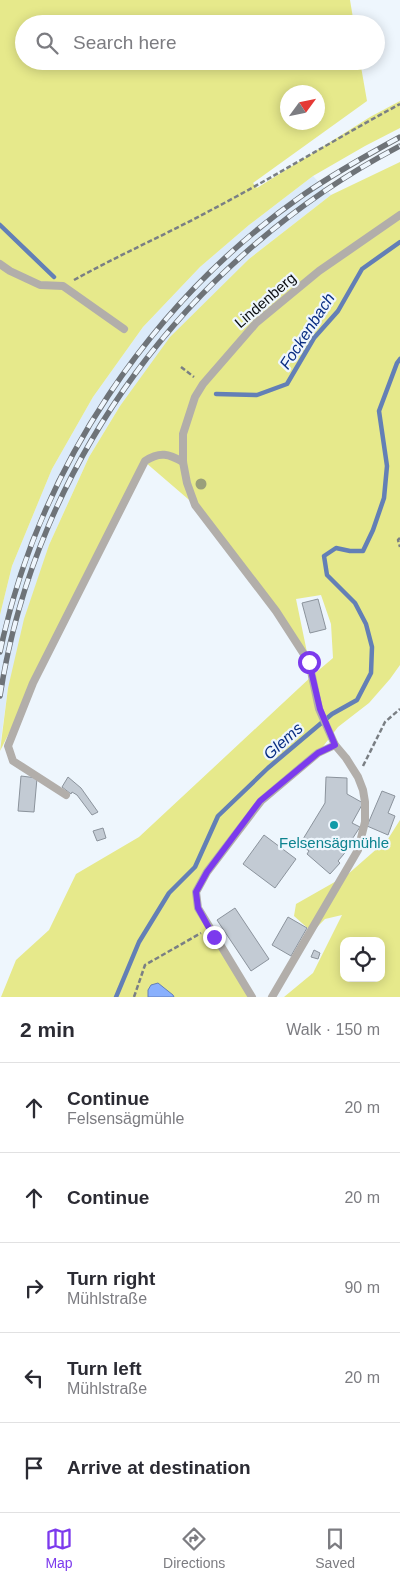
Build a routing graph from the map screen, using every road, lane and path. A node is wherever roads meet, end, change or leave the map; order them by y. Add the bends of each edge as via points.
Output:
1 (400, 104) edge
2 (400, 215) edge
3 (0, 264) edge
4 (63, 286) junction
5 (124, 329) dead end
6 (181, 367) dead end
7 (203, 384) junction
8 (183, 462) junction
9 (400, 538) edge
10 (400, 547) edge
11 (400, 709) edge
12 (335, 745) junction
13 (358, 777) junction
14 (66, 795) dead end
15 (211, 931) junction
16 (134, 997) edge
17 (252, 997) edge
18 (272, 997) edge

1 - 4 path via 213,209
2 - 7 lane, Lindenberg via 319,271 256,323
3 - 4 lane via 40,285
4 - 5 lane
6 - 7 path
7 - 8 lane, Lindenberg via 195,397 183,434
8 - 12 lane via 195,505 276,610 309,662 320,709
8 - 14 lane via 171,455 154,455 145,461 33,683 8,746 13,761
9 - 10 path
11 - 13 path via 385,722
12 - 13 lane
12 - 15 lane via 318,753 260,801 207,872 196,892 198,908
13 - 18 lane via 365,802 365,822 358,850
15 - 16 path via 198,934 145,965
15 - 17 lane

